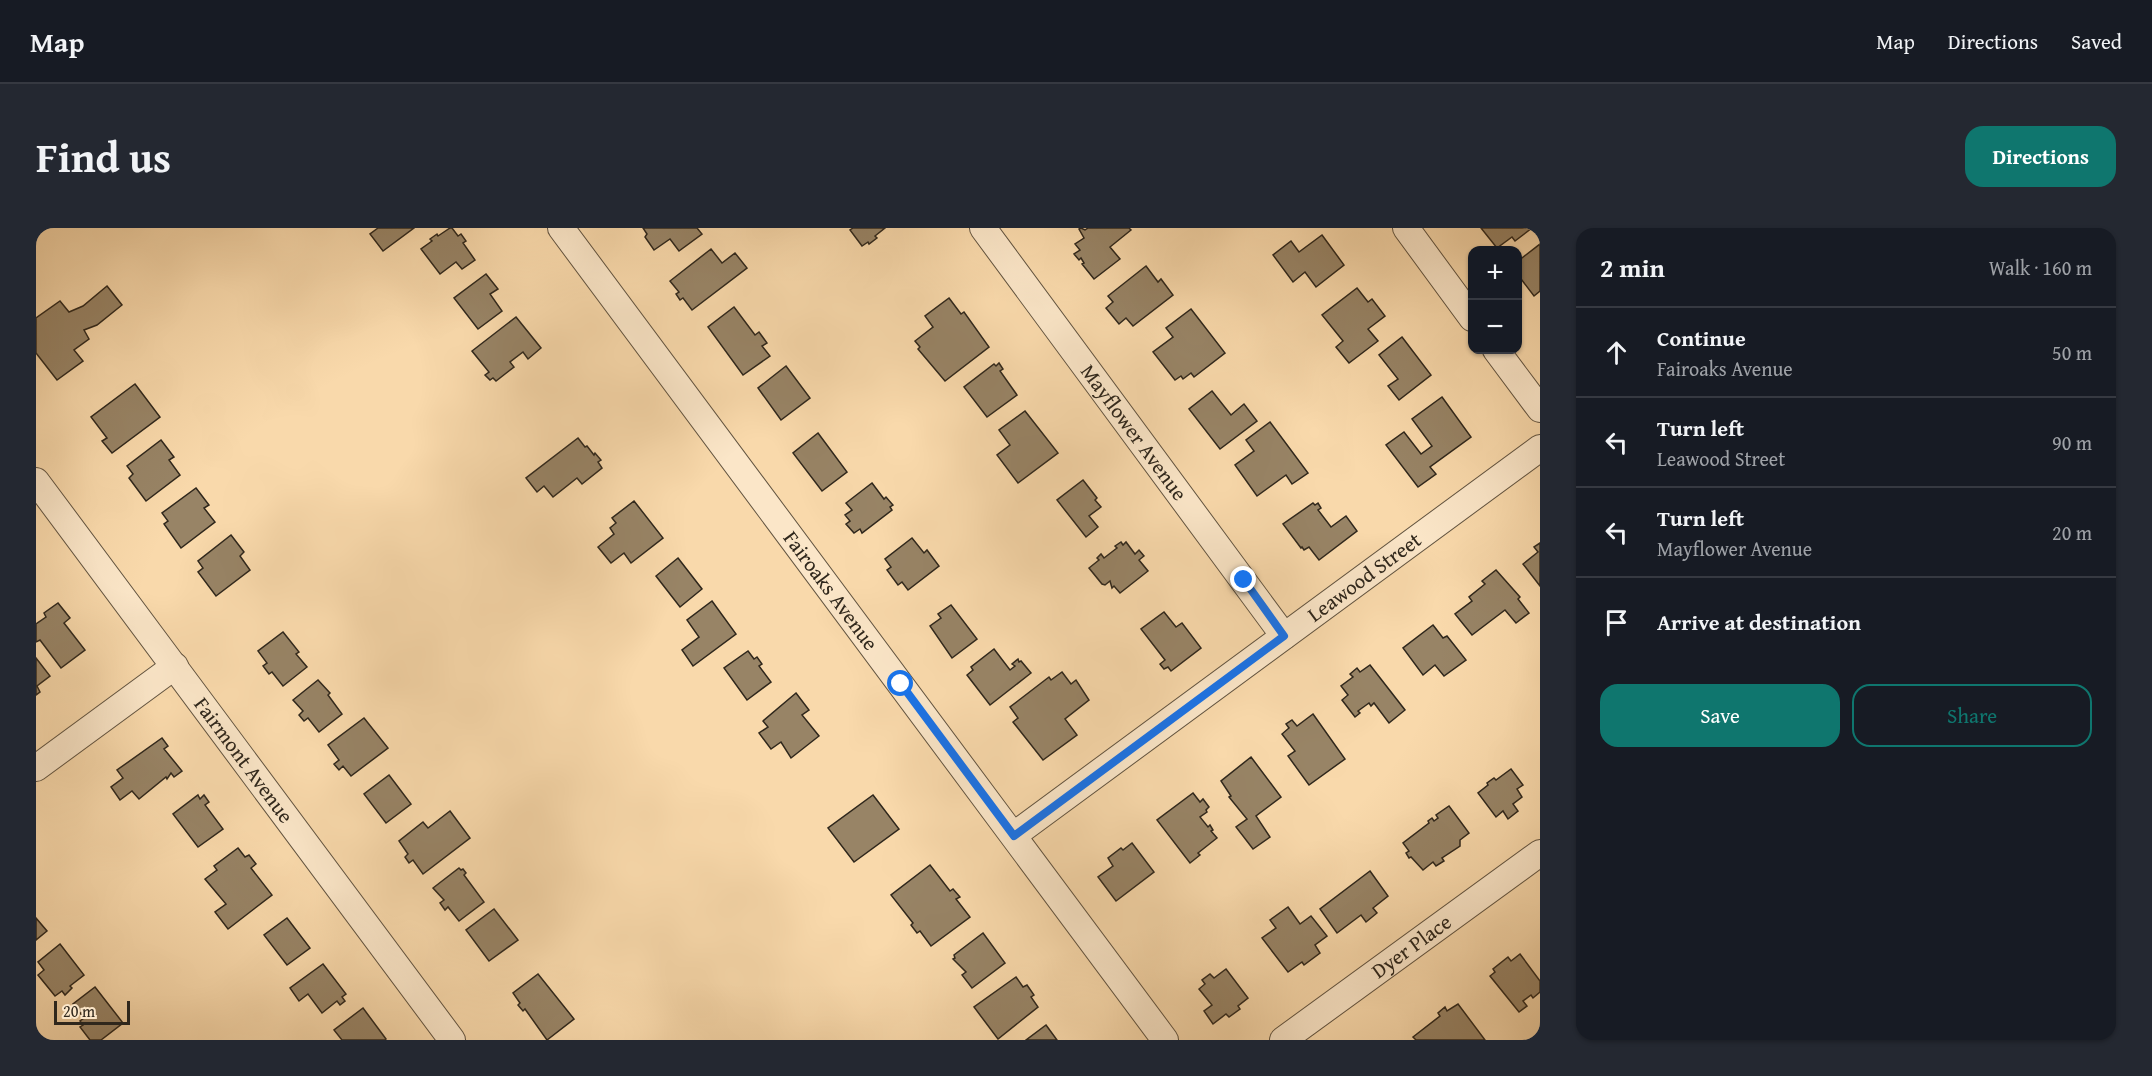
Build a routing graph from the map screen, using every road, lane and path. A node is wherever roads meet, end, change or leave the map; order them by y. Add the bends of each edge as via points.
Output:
1 (561, 228) edge
2 (983, 228) edge
3 (1406, 228) edge
4 (1468, 311) edge
5 (1499, 354) edge
6 (1540, 409) edge
7 (1540, 448) edge
8 (36, 481) edge
9 (1284, 636) junction
10 (175, 666) junction
11 (36, 768) edge
12 (1014, 836) junction
13 (1540, 853) edge
14 (452, 1040) edge
15 (1165, 1040) edge
16 (1283, 1040) edge

1 - 12 street, Fairoaks Avenue
2 - 9 street, Mayflower Avenue
3 - 4 street
5 - 6 street
7 - 9 street, Leawood Street
8 - 10 street, Fairmont Avenue
9 - 12 street, Leawood Street
10 - 11 street
10 - 14 street, Fairmont Avenue
12 - 15 street, Fairoaks Avenue
13 - 16 street, Dyer Place

